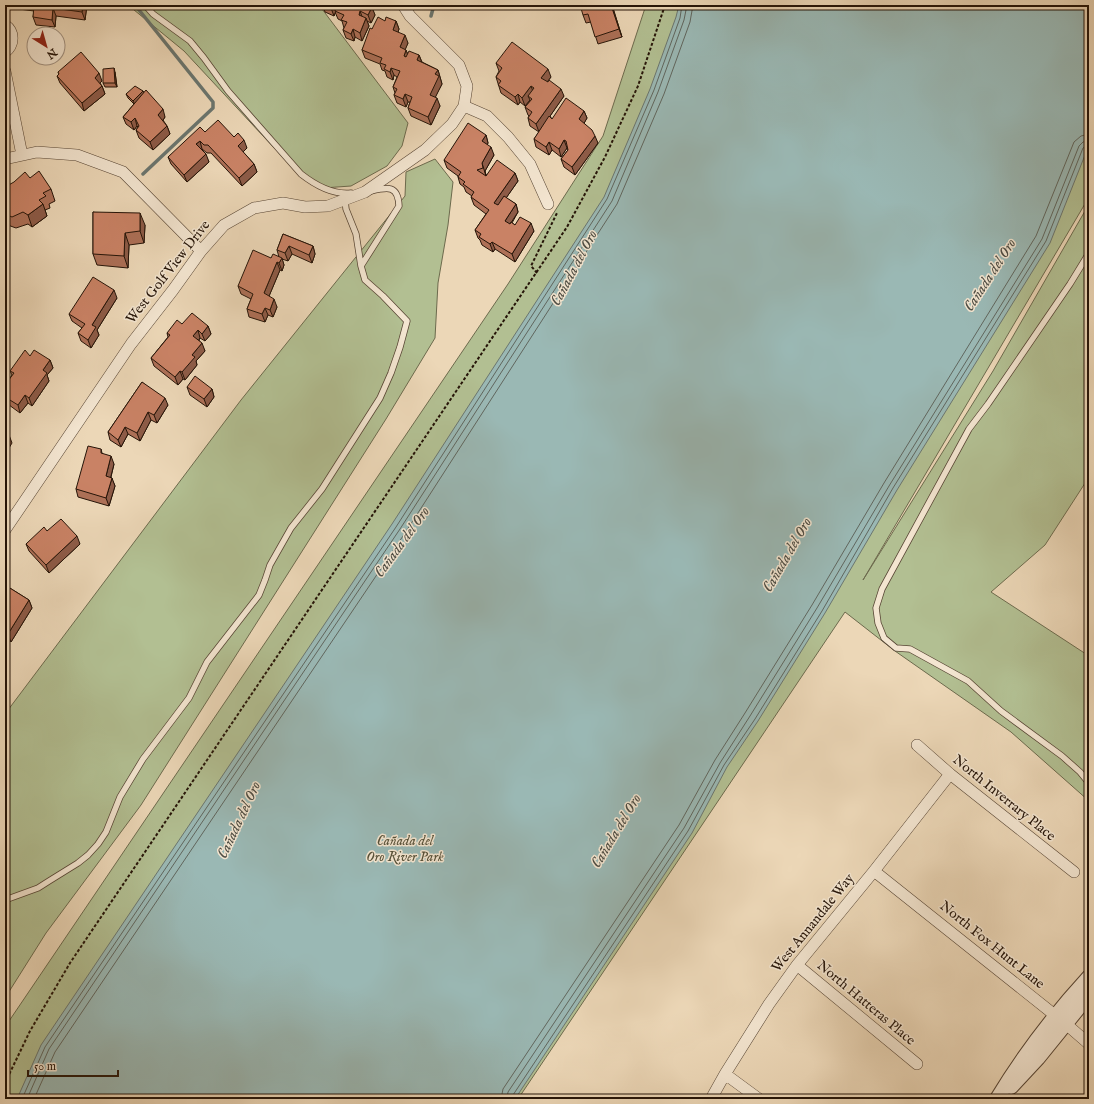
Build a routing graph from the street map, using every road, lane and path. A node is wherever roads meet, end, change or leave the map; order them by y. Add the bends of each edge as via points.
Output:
1 (145, 5) edge
2 (403, 5) edge
3 (665, 5) edge
4 (5, 25) edge
5 (5, 52) edge
6 (5, 72) edge
7 (464, 106) junction
8 (22, 155) junction
9 (5, 159) edge
10 (365, 192) junction
11 (344, 197) junction
12 (548, 204) joint
13 (201, 251) junction
14 (1089, 253) edge
15 (361, 266) junction
16 (537, 273) junction
17 (5, 530) edge
18 (917, 745) dead end
19 (950, 774) junction
20 (1089, 783) edge
21 (874, 871) junction
22 (1074, 872) dead end
23 (5, 900) edge
24 (797, 965) junction
25 (1089, 977) edge
26 (1089, 995) edge
27 (1061, 1020) junction
28 (1089, 1044) edge
29 (917, 1064) dead end
30 (726, 1074) junction
31 (5, 1083) edge
32 (711, 1099) edge
33 (759, 1099) edge
34 (998, 1099) edge

1 - 11 lane via 153,14 190,41 228,91 301,174
2 - 7 street via 410,16 459,64 467,86
3 - 16 path via 638,86 605,156 567,227
4 - 5 street via 13,37 10,47
6 - 8 street
7 - 10 street, West Golf View Drive via 452,124 425,150
7 - 12 street via 487,116 508,137 530,164
8 - 9 street
8 - 13 street via 37,152 78,155 123,172
10 - 11 street, West Golf View Drive
10 - 15 lane via 391,189 399,198 399,206
11 - 13 street, West Golf View Drive via 328,206 305,207 284,203 254,208 224,225
11 - 15 lane via 356,234
12 - 16 path via 557,211 531,266
13 - 17 street, West Golf View Drive via 131,344
14 - 20 lane via 969,429 882,589 876,608 884,638 896,648 910,649 968,681 1001,712 1062,756
15 - 23 lane via 365,280 407,321 400,348 380,398 322,489 291,528 270,565 259,594 207,662 189,698 143,759 120,797 106,832 98,844 78,863 38,888
16 - 31 path via 70,963 30,1031
18 - 19 street, North Inverrary Place
19 - 21 street, West Annandale Way
19 - 22 street, North Inverrary Place
21 - 24 street, West Annandale Way
21 - 27 street, North Fox Hunt Lane
24 - 29 street, North Hatteras Place
24 - 30 street, West Annandale Way via 768,1004
25 - 27 street
26 - 27 street
27 - 28 street, North Fox Hunt Lane
27 - 34 street via 1021,1062
30 - 32 street, West Annandale Way
30 - 33 street

